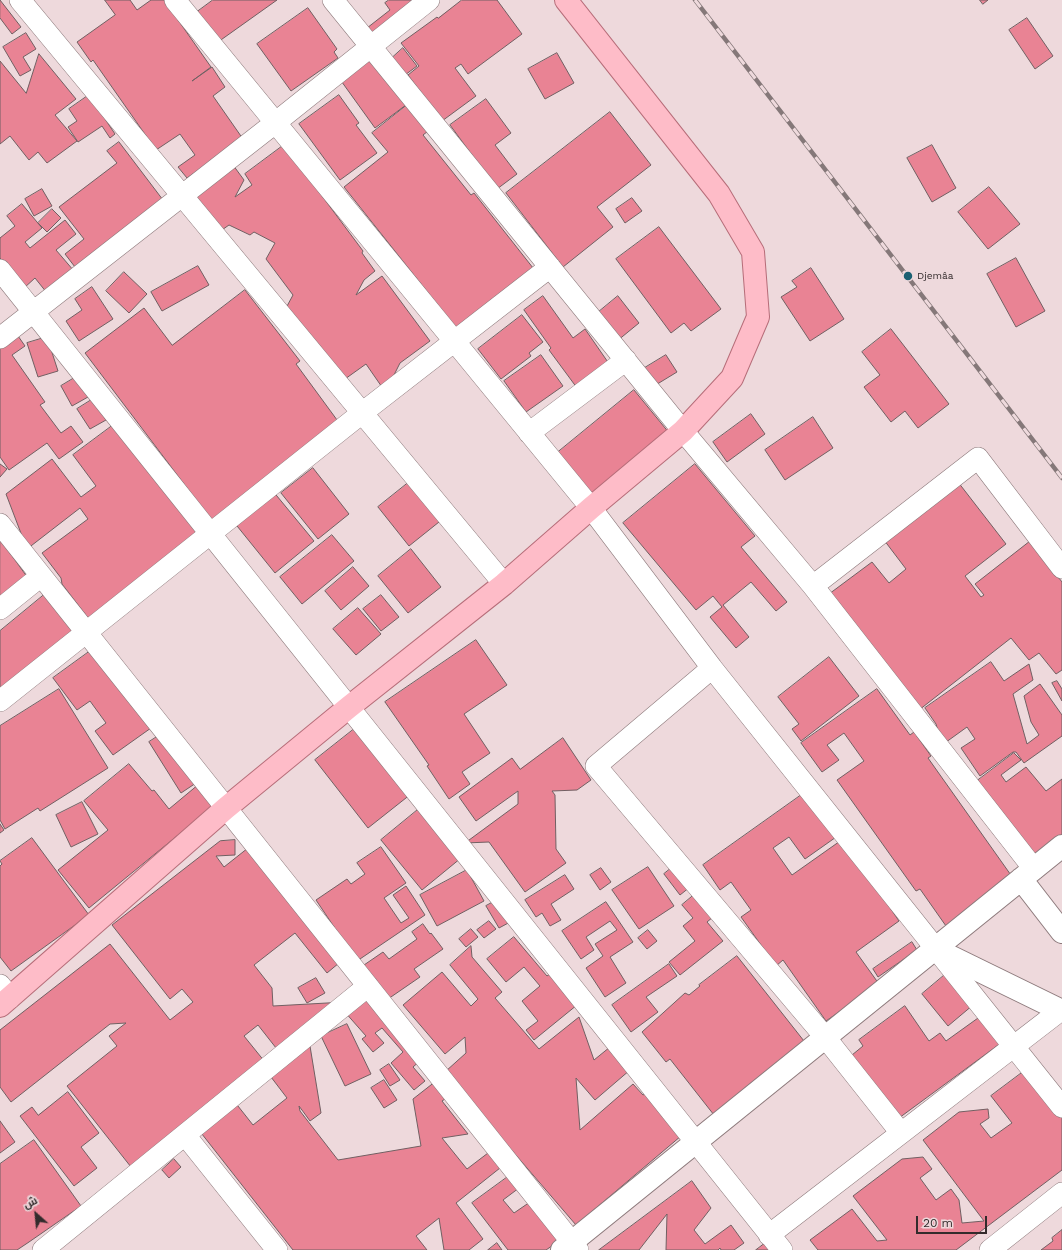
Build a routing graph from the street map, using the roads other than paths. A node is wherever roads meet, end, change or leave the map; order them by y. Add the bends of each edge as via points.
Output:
1 (20, 0) edge
2 (175, 0) edge
3 (333, 0) edge
4 (429, 0) edge
5 (566, 0) edge
6 (371, 46) junction
7 (275, 123) junction
8 (182, 195) junction
9 (550, 267) junction
10 (0, 270) edge
11 (34, 311) junction
12 (0, 338) edge
13 (455, 342) junction
14 (626, 360) junction
15 (362, 413) junction
16 (683, 431) junction
17 (529, 433) junction
18 (591, 508) junction
19 (0, 524) edge
20 (211, 534) junction
21 (1062, 568) edge
22 (41, 576) junction
23 (504, 584) junction
24 (812, 586) junction
25 (0, 609) edge
26 (87, 633) junction
27 (712, 668) junction
28 (0, 701) edge
29 (349, 707) junction
30 (226, 808) junction
31 (1062, 846) edge
32 (1028, 874) junction
33 (1062, 932) edge
34 (936, 949) junction
35 (368, 986) junction
36 (3, 996) edge
37 (1062, 1011) edge
38 (825, 1038) junction
39 (1014, 1047) junction
40 (1062, 1107) edge
41 (901, 1133) junction
42 (185, 1135) junction
43 (696, 1142) junction
44 (1062, 1193) edge
45 (776, 1242) edge
46 (571, 1247) edge
47 (43, 1250) edge
48 (277, 1250) edge
49 (990, 1250) edge

1 - 8 street
2 - 7 street
3 - 6 street
4 - 6 street
5 - 16 main road via 720,194 753,252 758,317 732,378
6 - 7 street
6 - 9 street
7 - 8 street
7 - 13 street
8 - 11 street
8 - 15 street
9 - 13 street
9 - 14 street
10 - 11 street
11 - 12 street
11 - 20 street
13 - 15 street
13 - 17 street
14 - 16 street
14 - 17 street
15 - 20 street
15 - 23 street
16 - 18 main road
16 - 24 street
17 - 18 street
18 - 23 main road
18 - 27 street
19 - 22 street
20 - 26 street
20 - 29 street
21 - 24 street via 978,458
22 - 25 street
22 - 26 street
23 - 29 main road
24 - 32 street
26 - 28 street
26 - 30 street
27 - 34 street
27 - 38 street via 596,766
29 - 30 main road
29 - 43 street
30 - 35 street
30 - 36 main road
31 - 32 street
32 - 33 street
32 - 34 street
34 - 37 street
34 - 38 street
34 - 39 street
35 - 42 street
35 - 46 street
37 - 39 street
38 - 41 street
38 - 43 street
39 - 40 street
39 - 41 street
41 - 45 street
42 - 47 street
42 - 48 street
43 - 45 street
43 - 46 street
44 - 49 street

